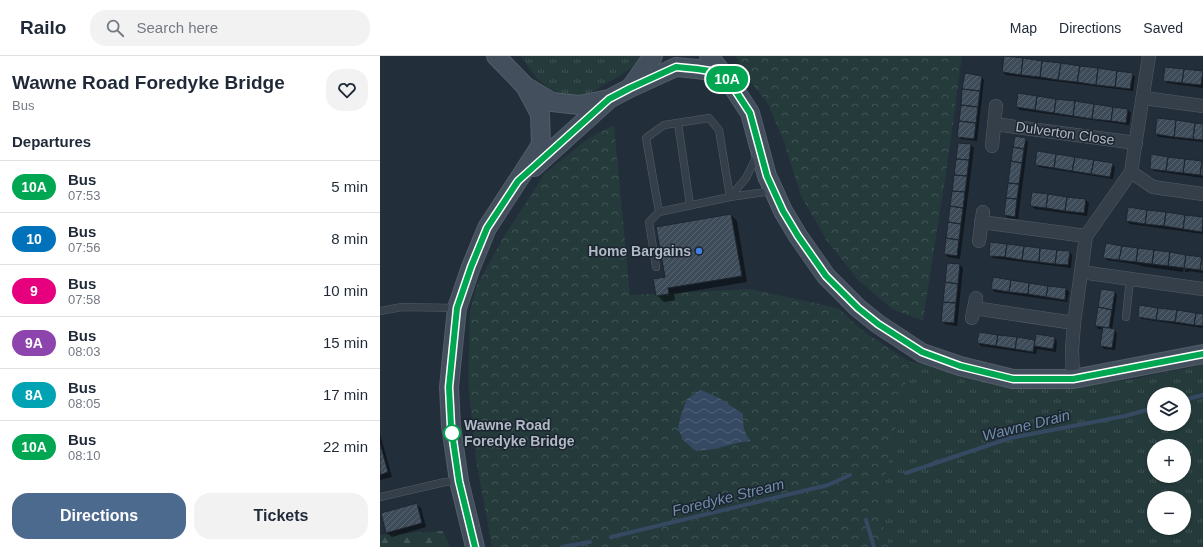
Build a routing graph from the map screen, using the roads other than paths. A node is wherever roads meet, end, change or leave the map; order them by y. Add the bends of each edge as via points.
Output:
1 (652, 56) edge
2 (709, 56) edge
3 (1150, 56) edge
4 (498, 57) edge
5 (723, 73) junction
6 (525, 86) junction
7 (630, 88) junction
8 (1144, 98) junction
9 (609, 99) junction
10 (996, 106) dead end
11 (1203, 106) edge
12 (678, 123) junction
13 (994, 124) junction
14 (1136, 143) junction
15 (992, 146) dead end
16 (760, 149) junction
17 (1131, 172) junction
18 (518, 181) junction
19 (774, 191) junction
20 (1203, 194) edge
21 (730, 197) junction
22 (690, 205) junction
23 (659, 212) junction
24 (1086, 236) junction
25 (979, 241) dead end
26 (656, 267) dead end
27 (1081, 272) junction
28 (1130, 279) junction
29 (1203, 290) edge
30 (457, 308) junction
31 (974, 308) dead end
32 (380, 311) edge
33 (1126, 318) dead end
34 (1074, 323) junction
35 (1203, 354) edge
36 (1073, 379) junction
37 (459, 481) junction
38 (380, 497) edge
39 (475, 547) edge

1 - 7 street
2 - 5 street
3 - 8 street
4 - 6 street
5 - 7 street via 676,67
5 - 16 street via 750,113
6 - 9 street via 552,102 579,105
6 - 18 street via 540,114 540,145
7 - 9 street
8 - 11 street
8 - 14 street
9 - 18 street
10 - 13 street
12 - 21 lane via 709,118 719,130
12 - 22 lane
12 - 23 lane via 664,125 646,138
13 - 14 street, Dulverton Close
13 - 15 street
14 - 17 street
16 - 19 street
16 - 21 lane via 746,178
17 - 20 street via 1153,187
17 - 24 street
18 - 30 street via 487,228
19 - 21 lane
19 - 36 street via 798,236 826,276 878,324 922,352 960,366 1013,379
21 - 22 lane
22 - 23 lane
23 - 26 lane via 650,222
24 - 25 street via 982,217
24 - 27 street
27 - 28 street
27 - 34 street
28 - 29 street
28 - 33 lane
30 - 32 lane via 402,307
30 - 37 street via 449,387 451,426
31 - 34 street
34 - 36 street
35 - 36 street
37 - 38 lane
37 - 39 street

